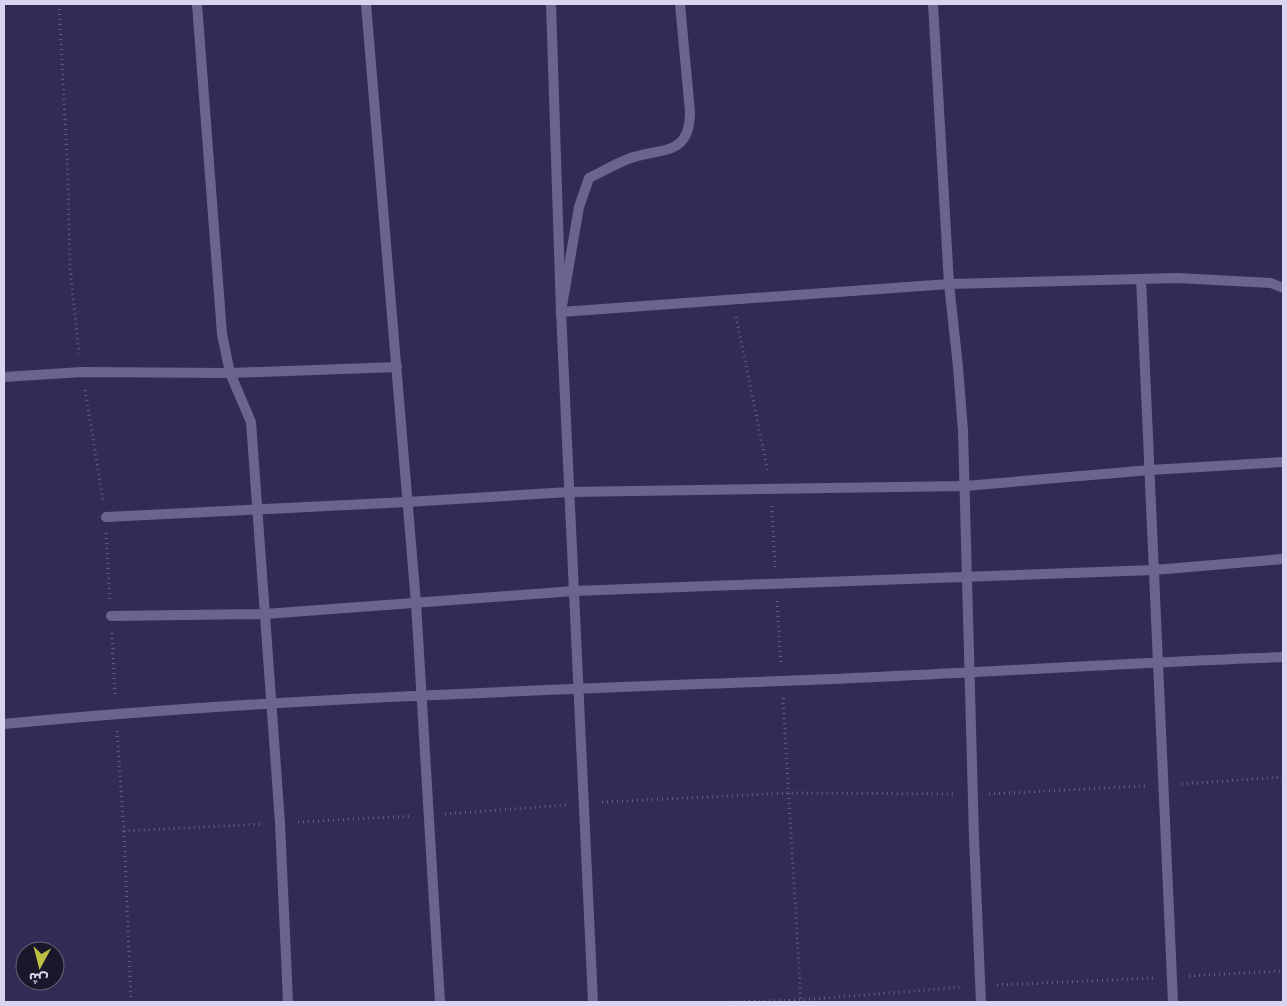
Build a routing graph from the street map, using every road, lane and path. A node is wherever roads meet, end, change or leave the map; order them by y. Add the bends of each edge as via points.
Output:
1 (59, 4) edge
2 (197, 4) edge
3 (366, 4) edge
4 (551, 4) edge
5 (680, 4) edge
6 (933, 4) edge
7 (1141, 279) junction
8 (949, 284) junction
9 (1283, 288) edge
10 (733, 299) junction
11 (561, 312) junction
12 (397, 366) junction
13 (82, 372) junction
14 (230, 373) junction
15 (4, 376) edge
16 (1283, 462) edge
17 (1150, 470) junction
18 (964, 486) junction
19 (771, 488) junction
20 (569, 492) junction
21 (407, 502) junction
22 (257, 508) junction
23 (106, 517) junction
24 (1283, 559) edge
25 (1154, 570) junction
26 (967, 578) junction
27 (776, 585) junction
28 (574, 591) junction
29 (416, 603) junction
30 (265, 614) junction
31 (111, 616) junction
32 (1283, 657) edge
33 (1158, 661) junction
34 (970, 674) junction
35 (782, 681) junction
36 (578, 689) junction
37 (422, 696) junction
38 (271, 705) junction
39 (116, 713) junction
40 (4, 724) edge
41 (1283, 777) edge
42 (1163, 785) junction
43 (788, 793) junction
44 (973, 794) junction
45 (583, 803) junction
46 (429, 816) junction
47 (280, 823) junction
48 (124, 831) junction
49 (1283, 971) edge
50 (1172, 977) junction
51 (980, 986) junction
52 (801, 1001) edge
53 (130, 1002) edge
54 (288, 1002) edge
55 (440, 1002) edge
56 (593, 1002) edge
57 (729, 1002) edge
58 (981, 1002) edge
59 (1173, 1002) edge

1 - 13 path via 70,267
2 - 14 street via 222,334
3 - 12 street
4 - 11 street
5 - 11 street via 690,126 684,140 673,148 628,158 589,178 578,206
6 - 8 street
7 - 8 street
7 - 9 street via 1271,283
7 - 17 street
8 - 10 street
8 - 18 street via 963,431
10 - 11 street
10 - 19 path
11 - 20 street
12 - 14 street
12 - 21 street
13 - 14 street
13 - 15 street
13 - 23 path
14 - 22 street via 251,422
16 - 17 street
17 - 18 street
17 - 25 street
18 - 19 street
18 - 26 street
19 - 20 street
19 - 27 path
20 - 21 street
20 - 28 street
21 - 22 street
21 - 29 street
22 - 23 street
22 - 30 street
23 - 31 path
24 - 25 street
25 - 26 street
25 - 33 street
26 - 27 street
26 - 34 street
27 - 28 street
27 - 35 path
28 - 29 street
28 - 36 street
29 - 30 street
29 - 37 street
30 - 31 street
30 - 38 street
31 - 39 path
32 - 33 street
33 - 34 street
33 - 42 street
34 - 35 street
34 - 44 street
35 - 36 street
35 - 43 path
36 - 37 street
36 - 45 street
37 - 38 street
37 - 46 street
38 - 39 street
38 - 47 street
39 - 40 street
39 - 48 path
41 - 42 path
42 - 44 path
42 - 50 street
43 - 44 path
43 - 45 path
43 - 52 path
44 - 51 street
45 - 46 path
45 - 56 street
46 - 47 path
46 - 55 street
47 - 48 path
47 - 54 street
48 - 53 path
49 - 50 path
50 - 51 path
50 - 59 street
51 - 52 path
51 - 58 street
52 - 57 path

